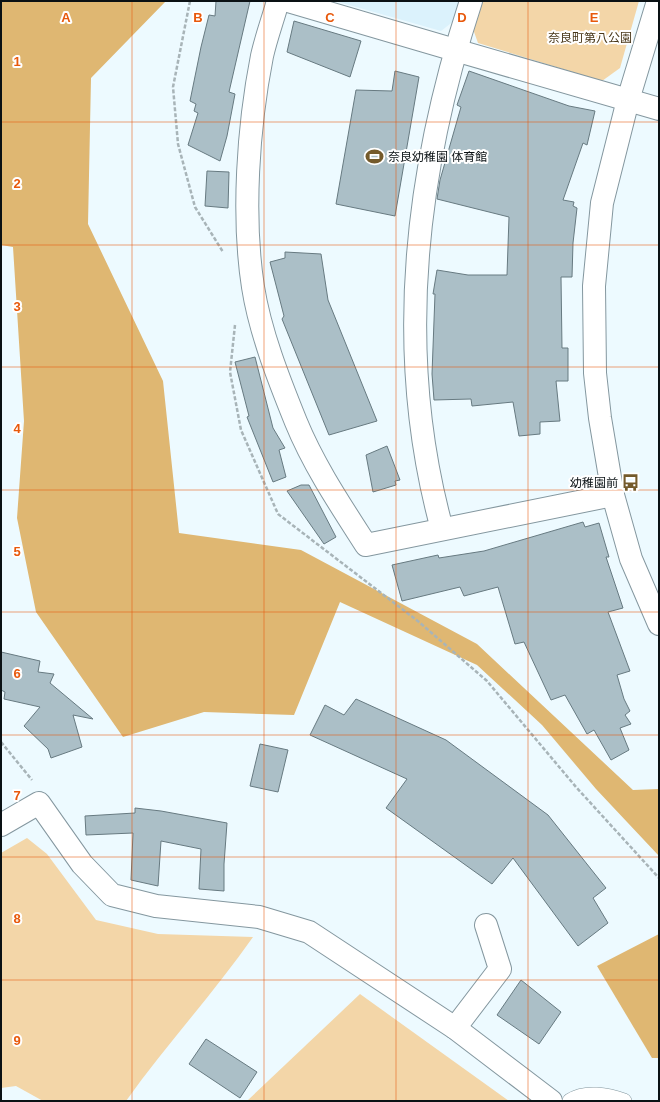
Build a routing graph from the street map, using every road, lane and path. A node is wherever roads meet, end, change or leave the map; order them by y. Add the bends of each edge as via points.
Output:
1 (278, 1) edge
2 (288, 1) edge
3 (471, 1) edge
4 (658, 1) edge
5 (455, 50) junction
6 (628, 100) junction
7 (659, 109) edge
8 (613, 495) junction
9 (442, 529) junction
10 (659, 624) edge
11 (1, 742) edge
12 (39, 803) junction
13 (1, 825) edge
14 (486, 925) dead end
15 (455, 1028) junction
16 (551, 1101) edge
17 (570, 1101) edge
18 (624, 1101) edge

1 - 9 street via 262,56 251,133 246,233 253,288 269,349 296,423 328,486 366,545
2 - 5 street
3 - 5 street
4 - 6 street
5 - 6 street
5 - 9 street via 427,177 416,273 414,340 418,400 430,486
6 - 7 street
6 - 8 street via 602,203 594,286 595,373
8 - 9 street
8 - 10 street via 631,559
11 - 12 path via 37,787
12 - 13 street
12 - 15 street via 82,864 112,896 156,906 259,917 309,932
14 - 15 street via 500,969
15 - 16 street
17 - 18 lane via 577,1096 610,1096

